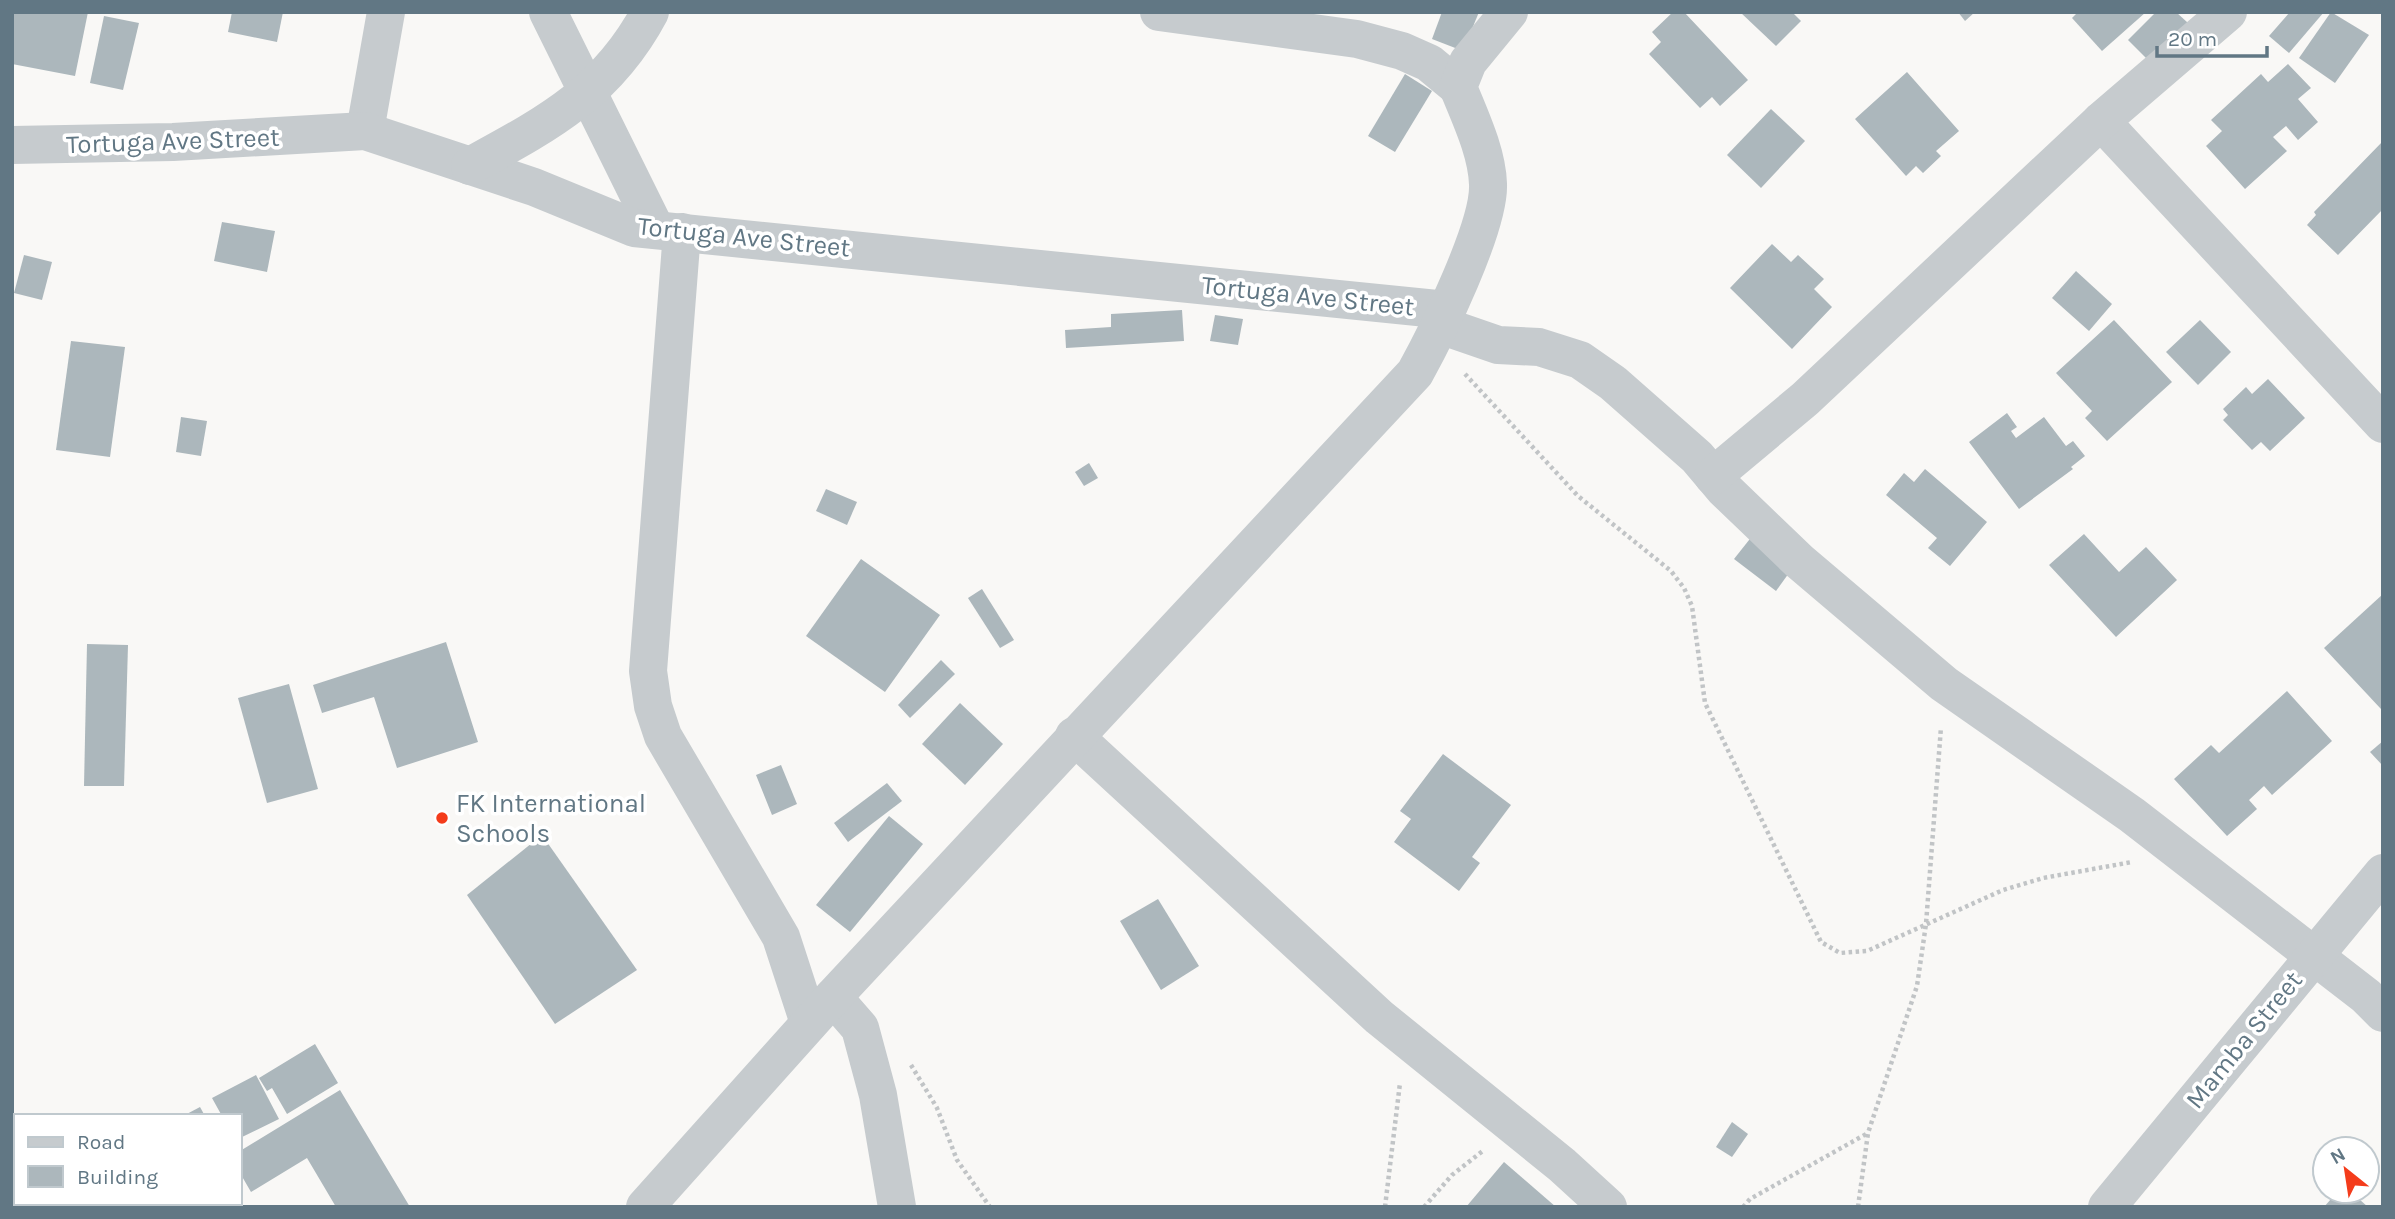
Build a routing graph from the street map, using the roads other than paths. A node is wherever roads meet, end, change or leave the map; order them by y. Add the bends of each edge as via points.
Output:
1 (386, 12) edge
2 (548, 12) edge
3 (650, 12) edge
4 (1159, 12) edge
5 (1509, 12) edge
6 (2228, 12) edge
7 (1458, 88) junction
8 (588, 94) junction
9 (2101, 121) junction
10 (365, 131) junction
11 (12, 145) edge
12 (470, 166) junction
13 (669, 231) junction
14 (1441, 325) junction
15 (2383, 424) edge
16 (1713, 476) junction
17 (1074, 736) junction
18 (2383, 873) edge
19 (2312, 956) junction
20 (821, 1010) junction
21 (2383, 1013) edge
22 (645, 1207) edge
23 (897, 1207) edge
24 (1608, 1207) edge
25 (2107, 1207) edge

1 - 10 street
2 - 8 street
3 - 8 street via 634,42
4 - 7 street via 1368,42 1429,63
5 - 7 street via 1468,62
6 - 9 street
7 - 14 street via 1480,149 1488,193
8 - 12 street via 552,121
8 - 13 street
9 - 15 street
9 - 16 street via 1805,399
10 - 11 street, Tortuga Ave Street
10 - 12 street, Tortuga Ave Street
12 - 13 street, Tortuga Ave Street via 634,228
13 - 14 street, Tortuga Ave Street
13 - 20 street via 648,671 653,706 663,736
14 - 16 street, Tortuga Ave Street via 1498,345 1539,347 1580,360 1613,383
14 - 17 street via 1415,373
16 - 19 street, Tortuga Ave Street via 1799,561 1944,684 2181,852
17 - 20 street
17 - 24 street via 1406,1041 1541,1147
18 - 19 street, Mamba Street
19 - 21 street, Tortuga Ave Street
19 - 25 street, Mamba Street
20 - 22 street
20 - 23 street via 860,1028 878,1095

